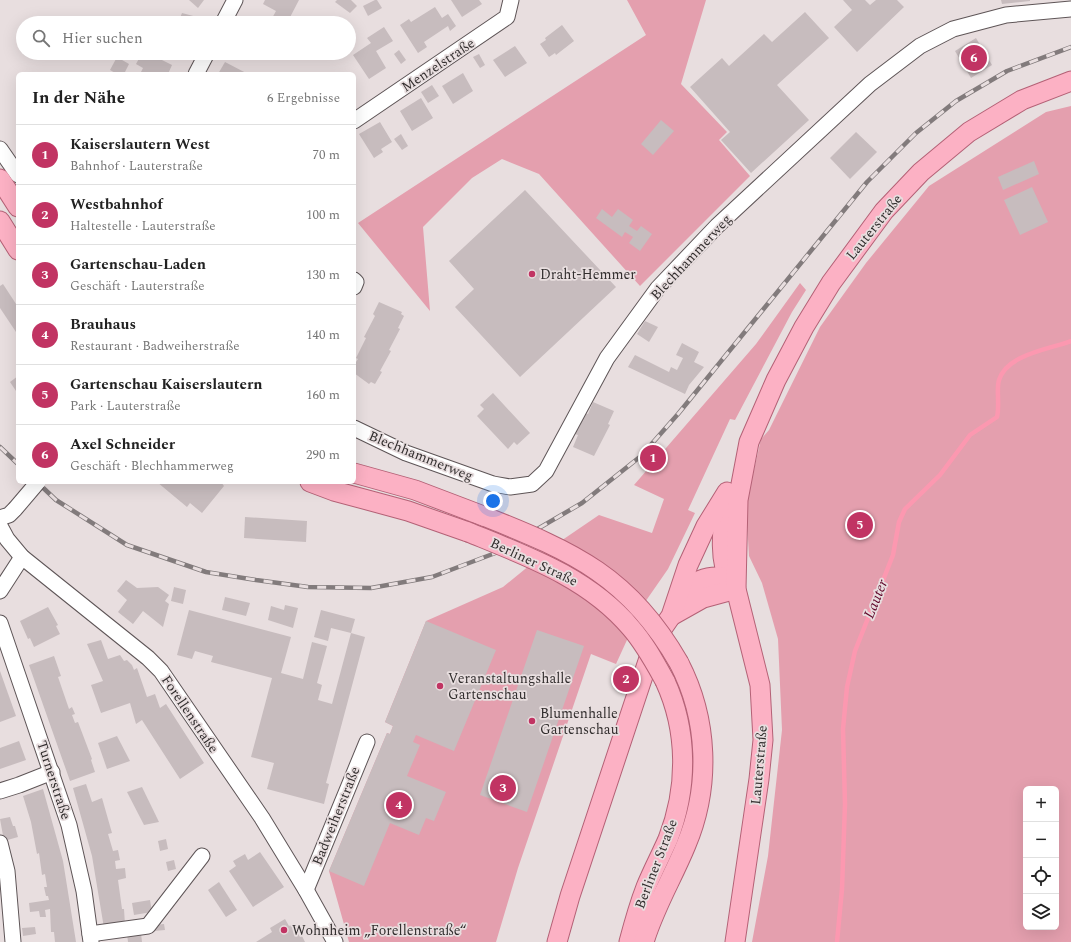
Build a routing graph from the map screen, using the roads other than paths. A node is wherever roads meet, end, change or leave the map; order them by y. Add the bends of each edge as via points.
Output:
1 (235, 0) edge
2 (511, 0) edge
3 (1071, 9) edge
4 (227, 16) edge
5 (203, 60) edge
6 (197, 72) edge
7 (1071, 81) edge
8 (356, 120) edge
9 (0, 149) edge
10 (16, 172) edge
11 (0, 179) edge
12 (16, 204) edge
13 (0, 221) edge
14 (16, 247) edge
15 (356, 429) edge
16 (749, 442) junction
17 (356, 473) edge
18 (36, 484) edge
19 (315, 484) edge
20 (726, 492) junction
21 (0, 518) edge
22 (0, 526) edge
23 (22, 557) junction
24 (732, 584) junction
25 (0, 591) edge
26 (673, 608) junction
27 (0, 623) edge
28 (367, 742) dead end
29 (52, 772) junction
30 (0, 790) edge
31 (0, 843) edge
32 (202, 856) dead end
33 (306, 890) junction
34 (90, 938) edge
35 (13, 942) edge
36 (335, 942) edge
37 (557, 942) edge
38 (629, 942) edge
39 (644, 942) edge
40 (734, 942) edge

1 - 4 street
2 - 8 street, Menzelstraße via 507,17
3 - 15 street, Blechhammerweg via 1006,15 953,29 920,46 870,84 717,226 658,288 607,358 546,471 532,484 510,487 493,484 406,453
5 - 6 street
7 - 16 main road, Lauterstraße via 1022,100 969,132 921,172 884,212 811,315 776,380
9 - 10 street
11 - 12 main road
13 - 14 main road
16 - 20 main road, Lauterstraße
16 - 24 main road, Lauterstraße via 738,500
17 - 39 main road, Berliner Straße, bridge via 415,490 561,549 625,592 648,616 679,663 692,690 699,718 703,759 701,791 687,843 653,916
18 - 21 street, bridge via 9,515
19 - 38 main road, Berliner Straße, bridge via 408,511 468,532 559,571 604,601 641,640 673,697 682,751 681,791 668,839 646,887
20 - 24 main road, Lauterstraße via 723,533 725,561
20 - 26 main road via 706,526 688,565
22 - 23 street, Forellenstraße
23 - 25 street
23 - 33 street, Forellenstraße via 161,671 262,818
24 - 26 main road via 709,577 697,580 690,585
24 - 40 main road, Lauterstraße via 758,674 763,727 759,780
26 - 37 main road via 649,658
27 - 29 street, Turnerstraße
28 - 33 street, Badweiherstraße
29 - 30 street via 19,786
29 - 34 street, Turnerstraße via 74,843
31 - 35 street via 7,871
32 - 34 street via 148,926
33 - 36 street, Forellenstraße

